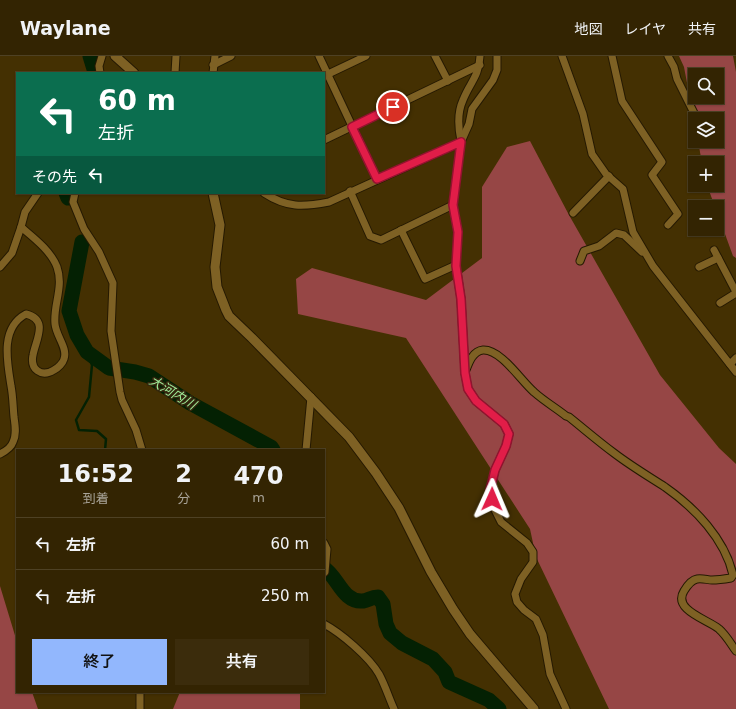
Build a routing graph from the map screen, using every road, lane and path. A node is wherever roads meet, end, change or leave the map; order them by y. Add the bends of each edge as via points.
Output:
1 (102, 56) edge
2 (115, 56) edge
3 (176, 56) edge
4 (215, 56) edge
5 (231, 56) edge
6 (320, 56) edge
7 (366, 56) edge
8 (435, 56) edge
9 (480, 56) edge
10 (497, 56) edge
11 (562, 56) edge
12 (612, 56) edge
13 (668, 56) edge
14 (213, 65) junction
15 (480, 65) junction
16 (100, 72) edge
17 (133, 72) edge
18 (175, 72) edge
19 (213, 72) edge
20 (326, 75) edge
21 (448, 81) junction
22 (694, 112) edge
23 (352, 127) junction
24 (325, 140) edge
25 (461, 142) junction
26 (609, 176) junction
27 (377, 179) junction
28 (350, 191) junction
29 (37, 194) edge
30 (75, 194) edge
31 (213, 194) edge
32 (266, 194) edge
33 (453, 205) junction
34 (573, 213) dead end
35 (668, 225) dead end
36 (21, 227) junction
37 (401, 230) junction
38 (714, 250) dead end
39 (648, 258) junction
40 (718, 258) junction
41 (580, 261) dead end
42 (456, 266) junction
43 (0, 267) edge
44 (699, 267) dead end
45 (736, 292) edge
46 (720, 303) dead end
47 (736, 358) edge
48 (730, 364) junction
49 (736, 372) edge
50 (465, 373) junction
51 (311, 397) junction
52 (142, 449) edge
53 (306, 449) edge
54 (0, 454) edge
55 (325, 545) edge
56 (325, 573) edge
57 (325, 624) edge
58 (736, 651) edge
59 (140, 693) edge
60 (140, 709) edge
61 (394, 709) edge
62 (534, 709) edge
63 (566, 709) edge

1 - 16 street
2 - 17 street
3 - 18 street
4 - 14 street
5 - 14 street
6 - 20 street
7 - 20 street
8 - 21 street
9 - 15 street
10 - 25 street via 497,70 493,80 472,109
11 - 26 street via 583,114 592,154
12 - 35 street via 622,101 662,162 652,176 678,214
13 - 22 street
14 - 19 street
15 - 21 street
15 - 25 street via 462,100 458,127
20 - 23 street
21 - 23 street
23 - 24 street
23 - 27 street
25 - 27 street
25 - 33 street
26 - 34 street
26 - 39 street via 622,189 633,232
27 - 28 street
28 - 32 street via 329,202 309,206 281,203
28 - 37 street via 370,236 381,240
29 - 36 street via 25,212
30 - 52 street via 73,202 84,229 114,283 111,330 116,369 122,400
31 - 51 street via 220,225 215,267 216,287 226,310 229,316
33 - 37 street
33 - 42 street via 458,232
36 - 43 street via 12,253
36 - 54 street via 51,256 57,266 60,279 55,322 65,351 64,359 59,366 43,374 38,373 32,356 40,330 36,319 26,314 10,329 6,343 15,430 11,446
37 - 42 street via 425,279
38 - 40 street
39 - 41 street via 624,235 616,233 598,246 584,251
39 - 48 street
40 - 44 street
40 - 45 street
42 - 50 street via 461,299
45 - 46 street
47 - 48 street
48 - 49 street
50 - 58 street via 471,358 477,352 484,350 493,353 533,391 612,452 683,501 706,524 725,550 733,575 731,578 691,581 682,594 681,601 688,609 719,629
50 - 63 street via 468,389 476,401 504,424 509,434 490,490 494,508 502,522 527,543 533,552 533,562 521,579 515,594 517,602 536,619 544,635 550,674
51 - 53 street
51 - 62 street via 349,437 376,473 399,508 453,610 470,634
55 - 56 street
57 - 61 street via 349,642 379,674
59 - 60 street

